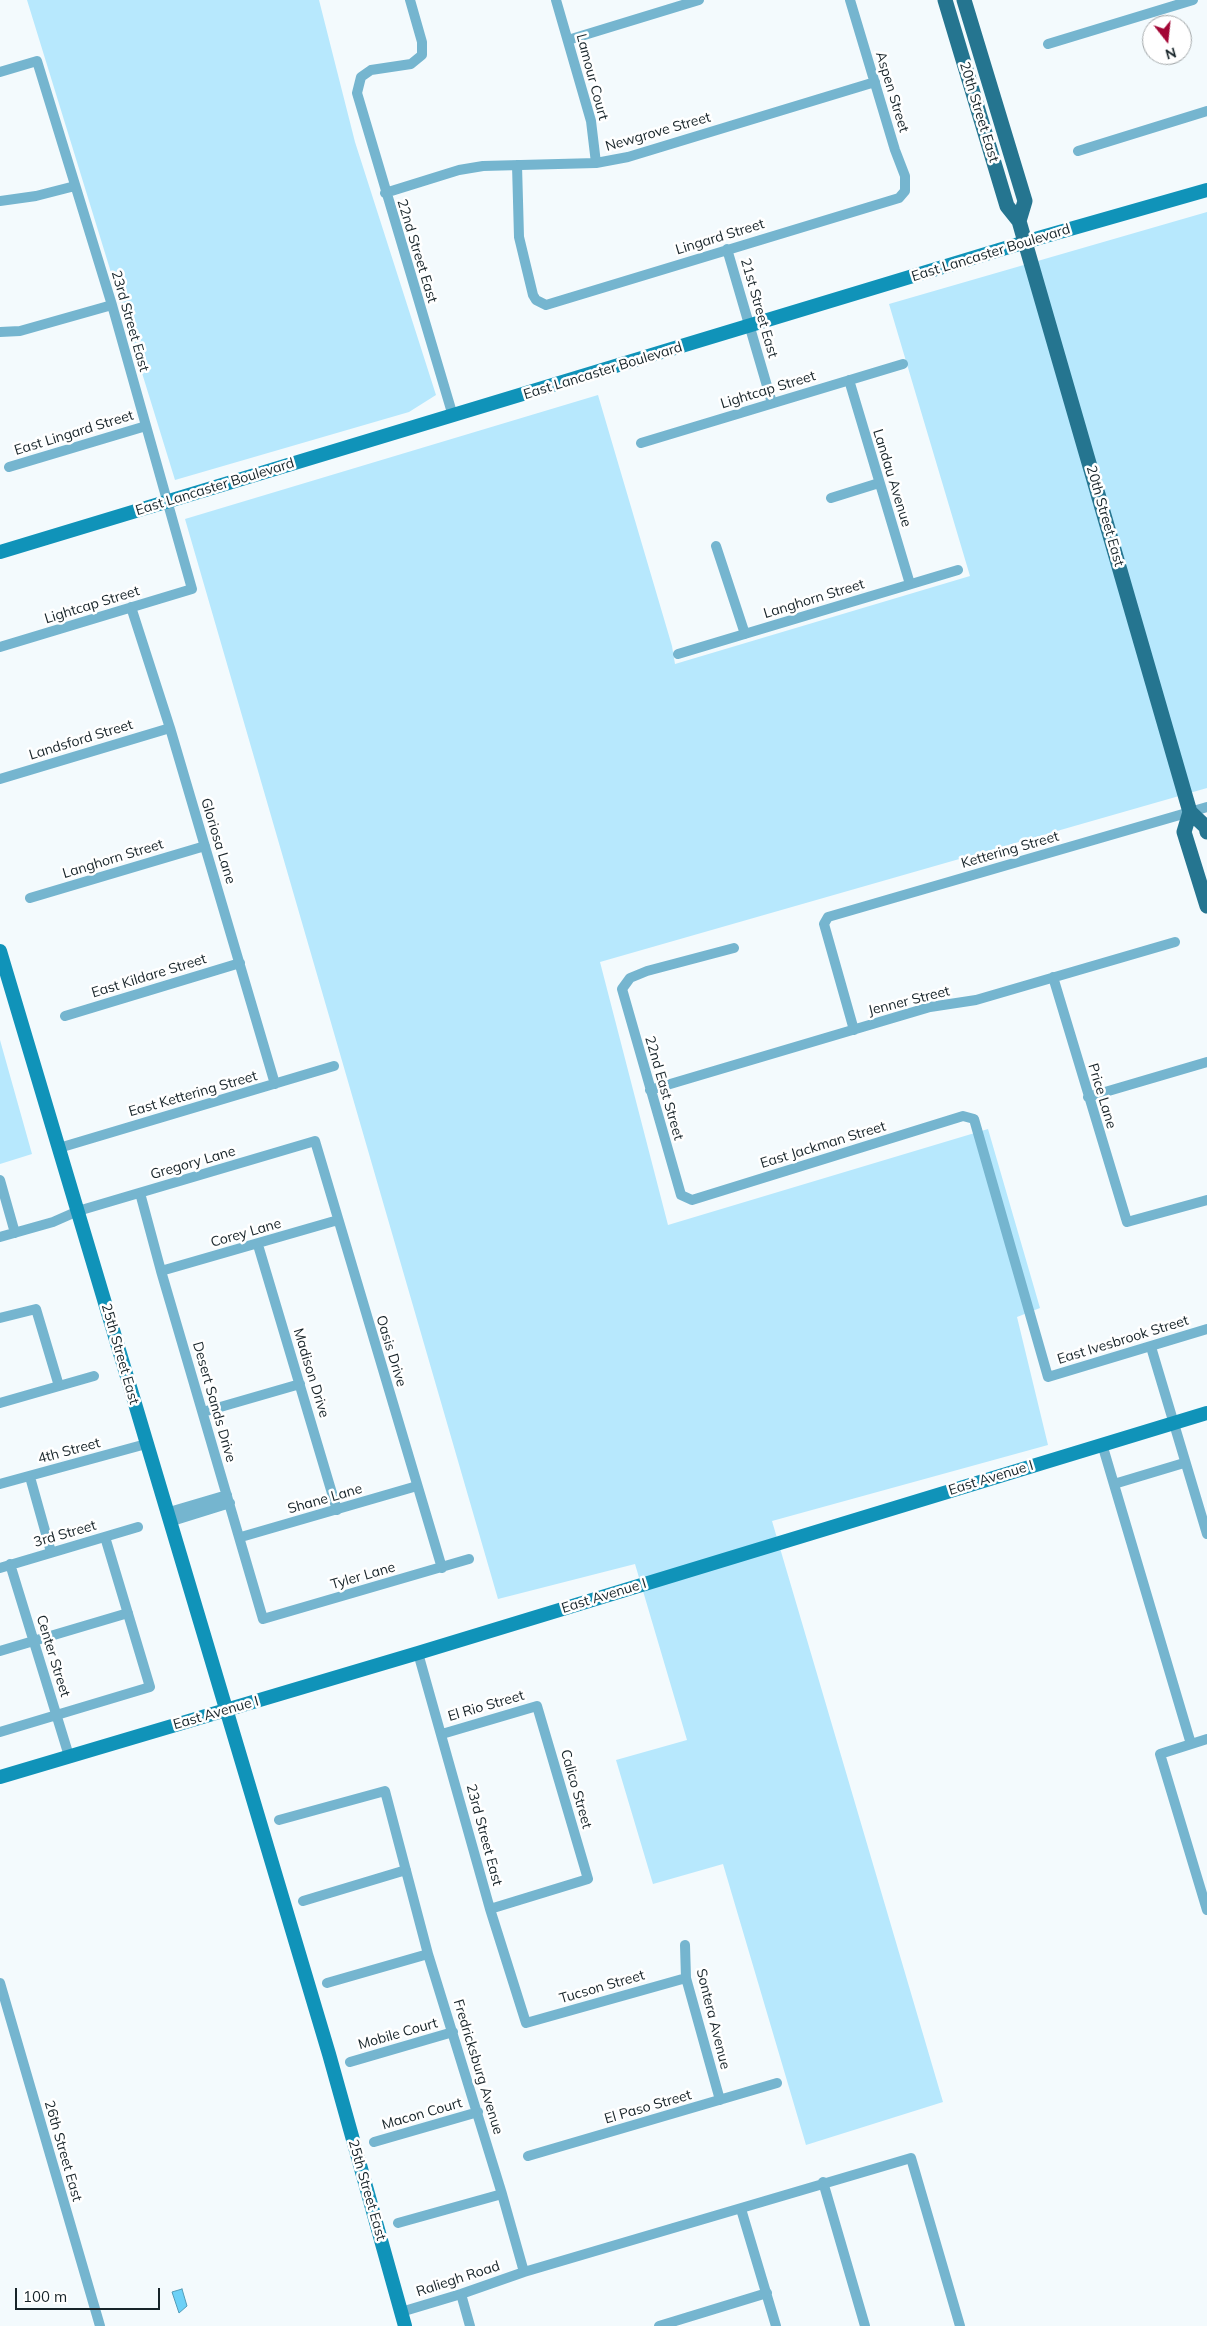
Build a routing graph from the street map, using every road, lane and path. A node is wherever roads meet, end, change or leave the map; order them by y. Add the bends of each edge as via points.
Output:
1 (410, 0) edge
2 (556, 0) edge
3 (699, 0) edge
4 (850, 0) edge
5 (945, 0) edge
6 (964, 0) edge
7 (1192, 0) edge
8 (568, 40) junction
9 (1048, 44) dead end
10 (0, 72) edge
11 (875, 82) junction
12 (1207, 111) edge
13 (1078, 151) dead end
14 (596, 163) junction
15 (517, 165) junction
16 (75, 186) junction
17 (1207, 190) edge
18 (905, 191) joint
19 (385, 193) junction
20 (0, 201) edge
21 (1019, 221) junction
22 (1025, 242) junction
23 (727, 249) junction
24 (112, 305) junction
25 (749, 327) junction
26 (0, 332) edge
27 (903, 364) dead end
28 (849, 380) junction
29 (772, 403) junction
30 (453, 416) junction
31 (146, 426) junction
32 (641, 443) dead end
33 (9, 467) dead end
34 (879, 483) junction
35 (831, 498) dead end
36 (167, 501) junction
37 (716, 546) dead end
38 (0, 552) edge
39 (958, 570) dead end
40 (910, 584) junction
41 (192, 589) joint
42 (131, 607) junction
43 (745, 634) junction
44 (0, 647) edge
45 (678, 654) dead end
46 (170, 728) junction
47 (0, 779) edge
48 (1207, 807) edge
49 (1190, 812) junction
50 (1207, 832) edge
51 (205, 846) junction
52 (30, 898) dead end
53 (1207, 906) edge
54 (1175, 942) dead end
55 (734, 948) dead end
56 (0, 951) edge
57 (240, 964) junction
58 (1053, 977) junction
59 (65, 1016) dead end
60 (854, 1030) junction
61 (1207, 1062) edge
62 (334, 1066) dead end
63 (275, 1084) junction
64 (650, 1090) junction
65 (1088, 1097) junction
66 (315, 1141) joint
67 (59, 1148) junction
68 (0, 1180) edge
69 (140, 1193) junction
70 (681, 1195) joint
71 (1207, 1200) edge
72 (78, 1211) junction
73 (338, 1220) junction
74 (15, 1233) junction
75 (0, 1237) edge
76 (258, 1245) junction
77 (161, 1271) junction
78 (0, 1318) edge
79 (1207, 1329) edge
80 (1151, 1347) junction
81 (94, 1376) dead end
82 (1048, 1377) joint
83 (300, 1384) junction
84 (59, 1386) junction
85 (0, 1403) edge
86 (203, 1412) junction
87 (1207, 1413) edge
88 (1173, 1424) junction
89 (146, 1444) junction
90 (1102, 1444) junction
91 (1184, 1463) junction
92 (30, 1476) junction
93 (0, 1484) edge
94 (1114, 1484) junction
95 (417, 1486) junction
96 (228, 1499) junction
97 (336, 1510) junction
98 (167, 1518) junction
99 (138, 1527) dead end
100 (1207, 1534) edge
101 (105, 1537) junction
102 (241, 1537) junction
103 (51, 1552) junction
104 (469, 1559) dead end
105 (5, 1566) edge
106 (442, 1568) junction
107 (128, 1613) junction
108 (263, 1619) joint
109 (34, 1640) junction
110 (0, 1651) edge
111 (418, 1653) junction
112 (537, 1706) joint
113 (226, 1711) junction
114 (56, 1714) junction
115 (0, 1732) edge
116 (442, 1734) junction
117 (1207, 1739) edge
118 (1191, 1744) junction
119 (69, 1756) junction
120 (0, 1777) edge
121 (279, 1820) dead end
122 (406, 1870) junction
123 (303, 1901) dead end
124 (490, 1909) junction
125 (1207, 1910) edge
126 (686, 1945) dead end
127 (428, 1954) junction
128 (686, 1978) junction
129 (0, 1983) edge
130 (327, 1983) dead end
131 (526, 2023) joint
132 (453, 2032) junction
133 (350, 2062) dead end
134 (777, 2083) dead end
135 (720, 2100) junction
136 (478, 2112) junction
137 (374, 2142) dead end
138 (528, 2156) dead end
139 (823, 2182) junction
140 (502, 2194) junction
141 (741, 2209) junction
142 (398, 2223) dead end
143 (524, 2272) junction
144 (767, 2293) junction
145 (461, 2294) junction
146 (401, 2312) junction
147 (100, 2326) edge
148 (405, 2326) edge
149 (470, 2326) edge
150 (659, 2326) edge
151 (776, 2326) edge
152 (866, 2326) edge
153 (960, 2326) edge

1 - 19 street, 22nd Street East via 422,42 422,56 411,64 371,70 361,77 357,93
2 - 8 street, Lamour Court
3 - 8 street
4 - 11 street, Aspen Street
5 - 21 main road, 20th Street East via 1007,206
6 - 21 main road, 20th Street East via 1025,201
7 - 9 street
8 - 14 street, Lamour Court via 591,121
10 - 16 street, 23rd Street East via 37,61
11 - 14 street, Newgrove Street
11 - 18 street, Aspen Street via 905,176
12 - 13 street
14 - 15 street, Newgrove Street
15 - 19 street, Newgrove Street via 459,170
15 - 23 street, Lingard Street via 519,237 533,295 541,303 553,305
16 - 20 street
16 - 24 street, 23rd Street East
17 - 22 main road, East Lancaster Boulevard
18 - 23 street, Lingard Street via 899,198 887,202
19 - 30 street, 22nd Street East
21 - 22 main road, 20th Street East
22 - 25 main road, East Lancaster Boulevard
22 - 49 main road, 20th Street East
23 - 25 street, 21st Street East
24 - 26 street via 20,331
24 - 31 street, 23rd Street East
25 - 29 street, 21st Street East
25 - 30 main road, East Lancaster Boulevard
27 - 28 street, Lightcap Street
28 - 29 street, Lightcap Street
28 - 34 street, Landau Avenue
29 - 32 street, Lightcap Street
30 - 36 main road, East Lancaster Boulevard
31 - 33 street, East Lingard Street
31 - 36 street, 23rd Street East
34 - 35 street
34 - 40 street, Landau Avenue
36 - 38 main road, East Lancaster Boulevard
36 - 41 street, 23rd Street East
37 - 43 street
39 - 40 street, Langhorn Street
40 - 43 street, Langhorn Street
41 - 42 street, Lightcap Street
42 - 44 street, Lightcap Street
42 - 46 street, Gloriosa Lane
43 - 45 street, Langhorn Street
46 - 47 street, Landsford Street
46 - 51 street, Gloriosa Lane
48 - 49 street, Kettering Street
49 - 50 main road, 20th Street East
49 - 53 main road, 20th Street East via 1184,832
49 - 60 street, Kettering Street via 828,917 824,924
51 - 52 street, Langhorn Street
51 - 57 street, Gloriosa Lane
54 - 58 street, Jenner Street
55 - 64 street, 22nd East Street via 647,970 630,978 622,989
56 - 67 main road, 25th Street East
57 - 59 street, East Kildare Street
57 - 63 street, Gloriosa Lane
58 - 60 street, Jenner Street via 976,1000 930,1007
58 - 65 street, Price Lane
60 - 64 street, Jenner Street
61 - 65 street
62 - 63 street, East Kettering Street
63 - 67 street, East Kettering Street
64 - 70 street, 22nd East Street
65 - 71 street, Price Lane via 1127,1222
66 - 69 street, Gregory Lane
66 - 73 street, Oasis Drive
67 - 72 main road, 25th Street East
68 - 74 street
69 - 72 street, Gregory Lane
69 - 77 street, Desert Sands Drive
70 - 82 street, East Jackman Street via 692,1200 963,1116 974,1120
72 - 74 street, Gregory Lane
72 - 89 main road, 25th Street East
73 - 76 street, Corey Lane
73 - 95 street, Oasis Drive
74 - 75 street, Gregory Lane
76 - 77 street, Corey Lane
76 - 83 street, Madison Drive
77 - 86 street, Desert Sands Drive
78 - 84 street via 36,1309
79 - 80 street, East Ivesbrook Street
80 - 82 street, East Ivesbrook Street
80 - 88 street
81 - 84 street
83 - 86 street
83 - 97 street, Madison Drive
84 - 85 street
86 - 96 street, Desert Sands Drive
87 - 88 main road, East Avenue I
88 - 90 main road, East Avenue I
88 - 91 street
89 - 92 street, 4th Street
89 - 98 main road, 25th Street East
90 - 94 street
90 - 111 main road, East Avenue I
91 - 94 street
91 - 100 street
92 - 93 street, 4th Street
92 - 103 street
94 - 118 street
95 - 97 street, Shane Lane
95 - 106 street, Oasis Drive
96 - 98 street
96 - 102 street, Desert Sands Drive
97 - 102 street, Shane Lane
98 - 113 main road, 25th Street East
99 - 101 street, 3rd Street
101 - 103 street, 3rd Street
101 - 107 street
102 - 108 street, Desert Sands Drive
103 - 105 street, 3rd Street
104 - 106 street, Tyler Lane
105 - 109 street, Center Street
106 - 108 street, Tyler Lane
107 - 109 street
107 - 114 street via 150,1687
109 - 110 street
109 - 114 street, Center Street
111 - 113 main road, East Avenue I
111 - 116 street, 23rd Street East
112 - 116 street, El Rio Street
112 - 124 street, Calico Street via 588,1879
113 - 119 main road, East Avenue I
113 - 146 main road, 25th Street East via 329,2054
114 - 115 street
114 - 119 street, Center Street
116 - 124 street, 23rd Street East
117 - 118 street
118 - 125 street via 1160,1754
119 - 120 main road, East Avenue I
121 - 122 street, Fredricksburg Avenue via 385,1791
122 - 123 street
122 - 127 street, Fredricksburg Avenue
124 - 131 street, 23rd Street East
126 - 128 street, Sontera Avenue
127 - 130 street
127 - 132 street, Fredricksburg Avenue
128 - 131 street, Tucson Street
128 - 135 street, Sontera Avenue
129 - 147 street, 26th Street East
132 - 133 street, Mobile Court
132 - 136 street, Fredricksburg Avenue
134 - 135 street, El Paso Street
135 - 138 street, El Paso Street
136 - 137 street, Macon Court
136 - 140 street, Fredricksburg Avenue
139 - 141 street, Raliegh Road
139 - 152 street
139 - 153 street, Raliegh Road via 911,2158
140 - 142 street
140 - 143 street, Fredricksburg Avenue
141 - 143 street, Raliegh Road
141 - 144 street
143 - 145 street, Raliegh Road
144 - 150 street
144 - 151 street
145 - 146 street, Raliegh Road
145 - 149 street
146 - 148 main road, 25th Street East

